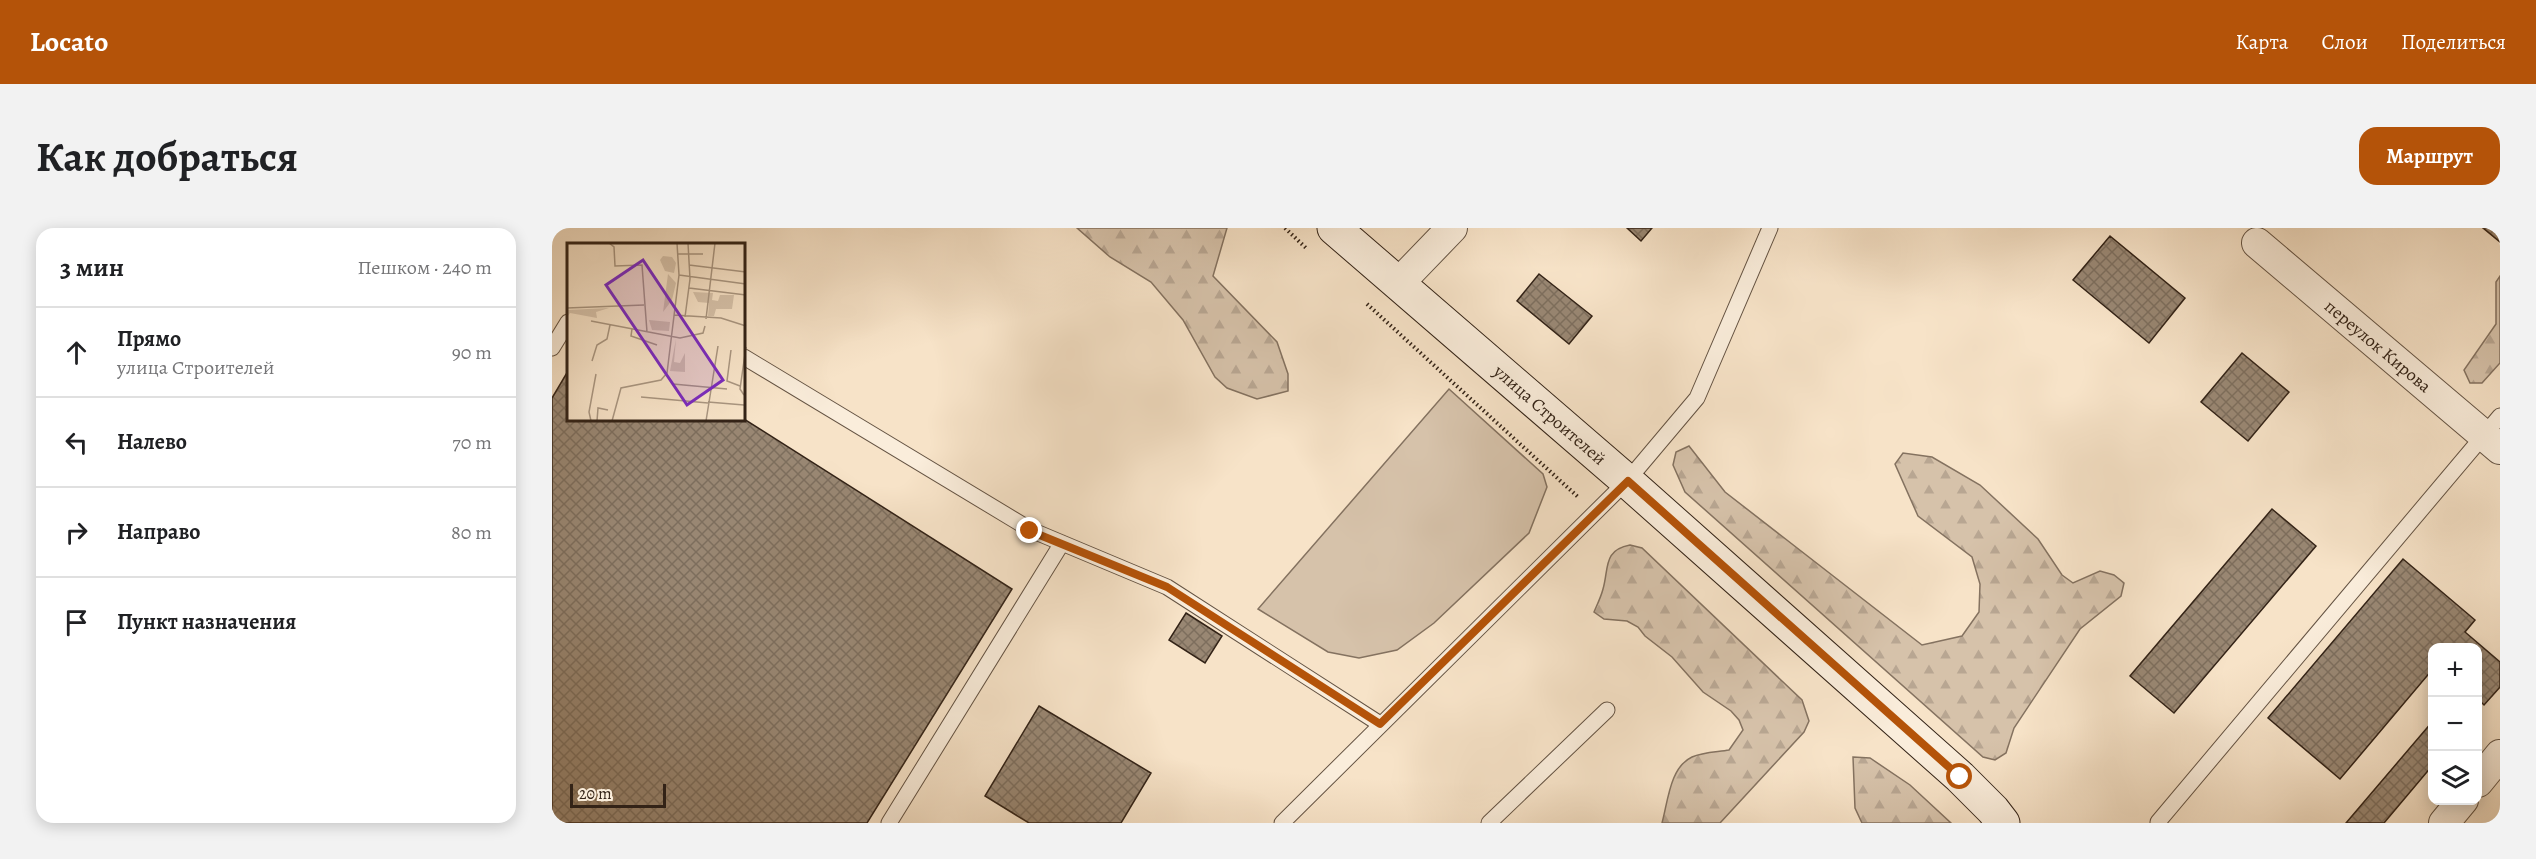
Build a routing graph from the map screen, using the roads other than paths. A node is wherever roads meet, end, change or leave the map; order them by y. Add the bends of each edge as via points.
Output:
1 (1334, 228) edge
2 (1452, 228) edge
3 (1770, 228) edge
4 (2258, 235) edge
5 (1398, 284) junction
6 (567, 324) edge
7 (552, 348) edge
8 (746, 358) edge
9 (2495, 433) edge
10 (1628, 481) junction
11 (1062, 543) junction
12 (1607, 710) dead end
13 (1380, 724) junction
14 (2500, 755) edge
15 (2482, 778) edge
16 (2460, 805) edge
17 (2158, 822) edge
18 (889, 823) edge
19 (1282, 823) edge
20 (1489, 823) edge
21 (2003, 823) edge
22 (2444, 823) edge

1 - 5 main road, улица Строителей
2 - 5 street
3 - 10 lane via 1697,398
4 - 9 street, переулок Кирова
5 - 10 main road, улица Строителей
6 - 7 lane
8 - 11 lane via 1030,531
9 - 17 lane
10 - 13 lane
10 - 21 main road, улица Строителей via 1960,777
11 - 13 lane via 1167,587
11 - 18 lane
12 - 20 lane
13 - 19 lane
14 - 15 street
16 - 22 street

